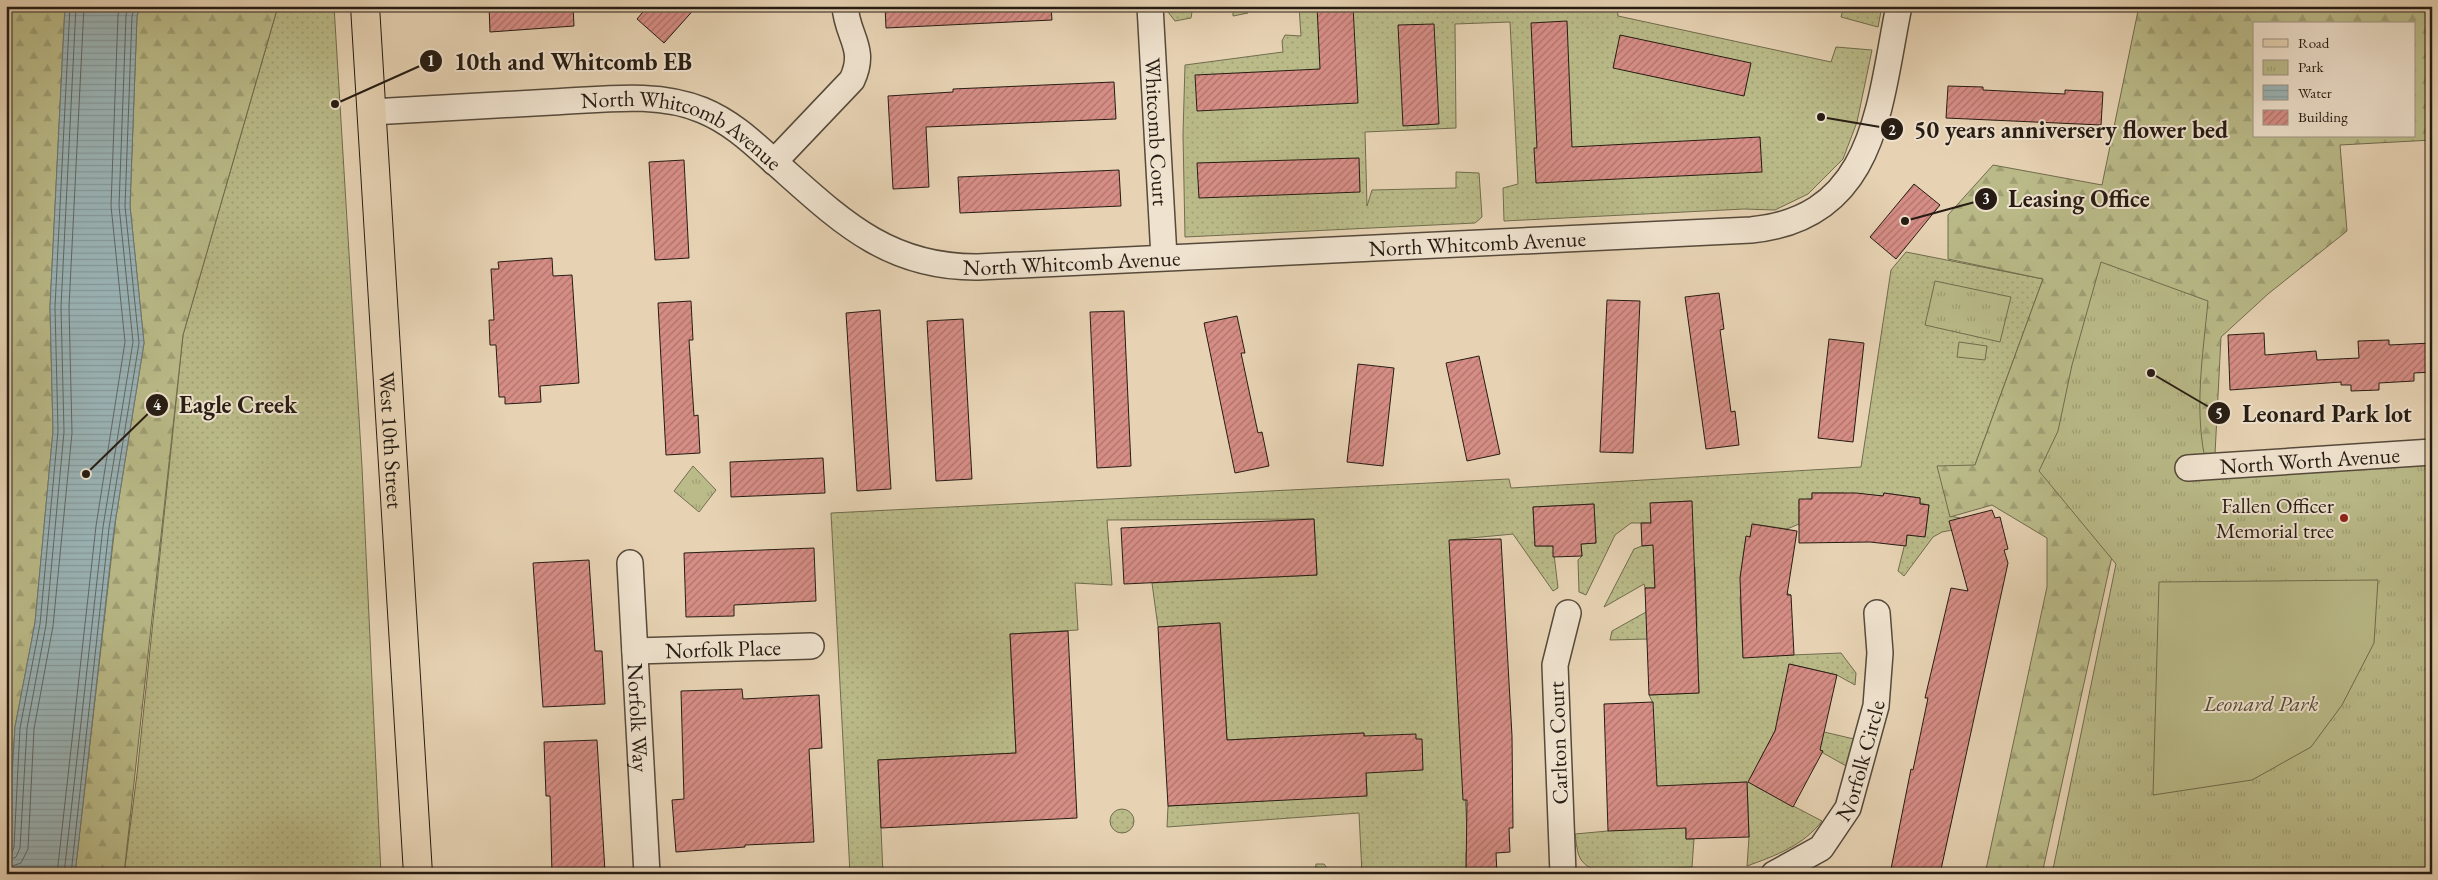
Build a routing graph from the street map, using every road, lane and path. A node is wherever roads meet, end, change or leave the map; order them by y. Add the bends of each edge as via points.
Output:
1 (365, 6) edge
2 (845, 6) edge
3 (1150, 6) edge
4 (1899, 6) edge
5 (371, 112) junction
6 (774, 162) junction
7 (1164, 257) junction
8 (2432, 452) edge
9 (2188, 468) dead end
10 (630, 562) dead end
11 (1568, 613) dead end
12 (1877, 613) dead end
13 (810, 646) dead end
14 (634, 651) junction
15 (418, 874) edge
16 (647, 874) edge
17 (1563, 874) edge
18 (1774, 874) edge

1 - 5 main road, West 10th Street
2 - 6 street via 859,56 858,67 852,80
3 - 7 street, Whitcomb Court
4 - 7 street, North Whitcomb Avenue via 1874,125 1865,152 1838,192 1820,206 1789,222 1751,230
5 - 6 street, North Whitcomb Avenue via 661,100 682,103 720,118
5 - 15 main road, West 10th Street
6 - 7 street, North Whitcomb Avenue via 866,237 891,251 929,263 978,267
8 - 9 street, North Worth Avenue
10 - 14 street, Norfolk Way
11 - 17 street, Carlton Court via 1555,665
12 - 18 street, Norfolk Circle via 1880,653 1876,706 1848,808 1820,848
13 - 14 street, Norfolk Place
14 - 16 street, Norfolk Way

